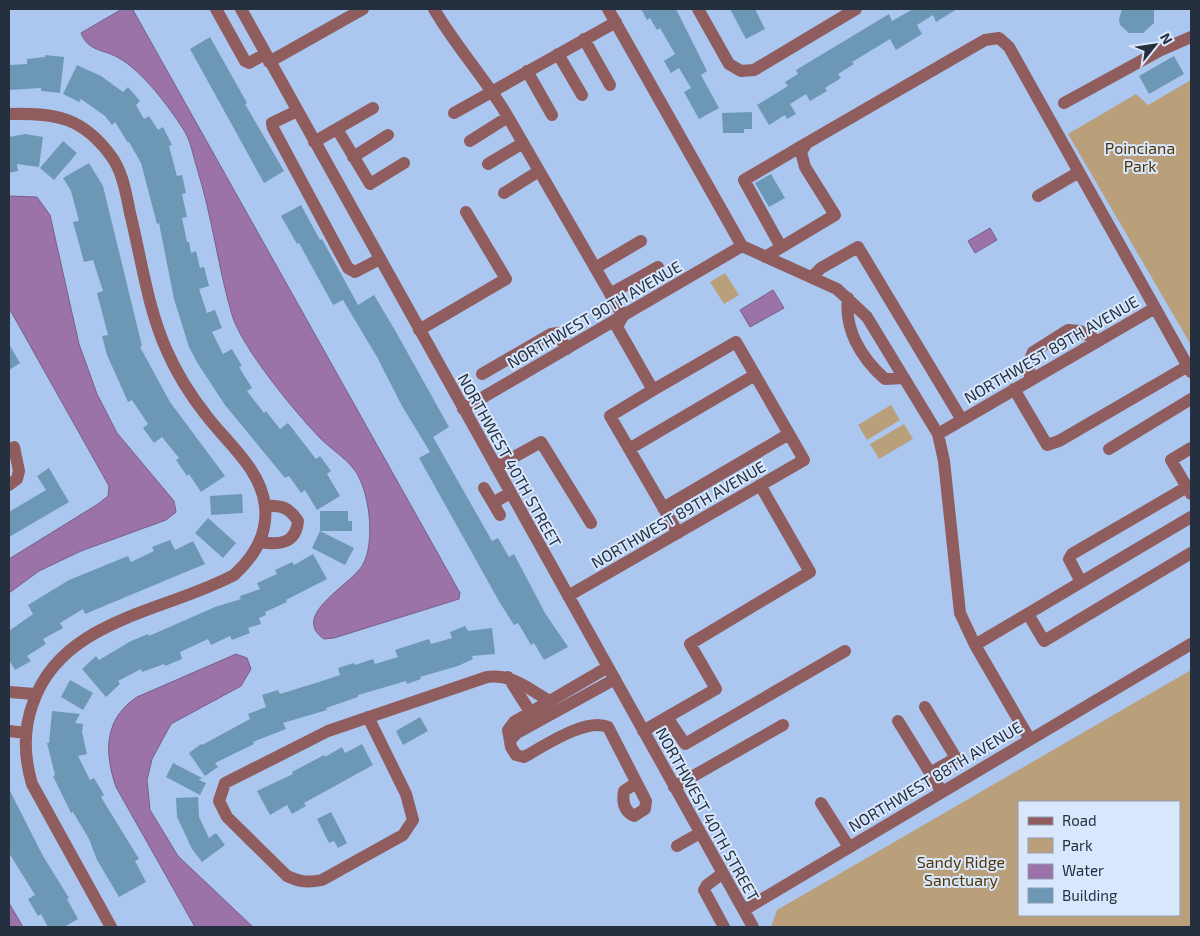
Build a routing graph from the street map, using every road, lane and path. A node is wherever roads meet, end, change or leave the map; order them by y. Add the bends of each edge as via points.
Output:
1 (216, 9) edge
2 (241, 9) edge
3 (434, 9) edge
4 (608, 9) edge
5 (698, 9) edge
6 (856, 9) edge
7 (357, 10) edge
8 (616, 22) junction
9 (1191, 37) edge
10 (584, 39) junction
11 (558, 54) junction
12 (267, 58) junction
13 (527, 71) junction
14 (610, 86) dead end
15 (493, 90) junction
16 (582, 95) dead end
17 (1064, 103) dead end
18 (373, 108) dead end
19 (297, 111) junction
20 (454, 113) dead end
21 (9, 114) edge
22 (552, 115) dead end
23 (508, 117) junction
24 (337, 129) junction
25 (388, 135) dead end
26 (470, 141) dead end
27 (314, 142) junction
28 (523, 143) junction
29 (807, 143) junction
30 (353, 156) junction
31 (404, 163) dead end
32 (488, 164) dead end
33 (539, 171) junction
34 (1079, 172) junction
35 (504, 193) dead end
36 (1038, 196) dead end
37 (466, 212) dead end
38 (641, 241) dead end
39 (742, 246) junction
40 (781, 247) junction
41 (765, 256) junction
42 (380, 259) junction
43 (658, 267) dead end
44 (595, 268) junction
45 (812, 277) junction
46 (610, 294) junction
47 (848, 298) junction
48 (1155, 308) junction
49 (622, 316) junction
50 (419, 330) junction
51 (1098, 341) junction
52 (566, 349) junction
53 (1189, 369) edge
54 (482, 374) dead end
55 (755, 375) junction
56 (904, 378) junction
57 (1030, 380) junction
58 (1014, 389) junction
59 (653, 390) junction
60 (1191, 399) edge
61 (463, 409) junction
62 (962, 420) junction
63 (789, 434) junction
64 (938, 434) junction
65 (14, 447) dead end
66 (1109, 448) dead end
67 (1191, 448) edge
68 (629, 449) junction
69 (496, 467) junction
70 (9, 485) edge
71 (760, 485) junction
72 (484, 488) dead end
73 (1189, 491) edge
74 (510, 493) junction
75 (493, 503) junction
76 (265, 506) junction
77 (663, 508) junction
78 (500, 515) dead end
79 (1191, 517) edge
80 (591, 524) dead end
81 (678, 533) junction
82 (260, 542) junction
83 (1191, 553) edge
84 (1081, 582) junction
85 (568, 596) junction
86 (1028, 614) junction
87 (1191, 644) edge
88 (974, 646) junction
89 (1191, 649) edge
90 (845, 651) dead end
91 (608, 667) junction
92 (1144, 673) junction
93 (508, 678) junction
94 (615, 679) junction
95 (9, 692) edge
96 (35, 694) junction
97 (548, 700) junction
98 (925, 707) dead end
99 (368, 717) junction
100 (533, 717) junction
101 (667, 717) junction
102 (898, 722) dead end
103 (783, 725) dead end
104 (9, 731) edge
105 (643, 731) junction
106 (26, 733) junction
107 (1029, 738) junction
108 (930, 774) junction
109 (636, 783) dead end
110 (674, 787) junction
111 (942, 792) junction
112 (821, 803) dead end
113 (700, 832) junction
114 (678, 846) dead end
115 (849, 847) junction
116 (723, 873) junction
117 (744, 910) junction
118 (111, 927) edge
119 (724, 927) edge
120 (753, 927) edge

1 - 12 street via 245,60 249,63
2 - 12 street, NORTHWEST 40TH STREET
3 - 15 street via 448,34
4 - 8 street
5 - 6 street via 729,64 741,71 754,70
7 - 12 street
8 - 10 street
8 - 39 street
9 - 17 street
10 - 11 street
10 - 14 street
11 - 13 street
11 - 16 street
12 - 19 street, NORTHWEST 40TH STREET
13 - 15 street
13 - 22 street
15 - 20 street
15 - 23 street
18 - 24 street
19 - 27 street, NORTHWEST 40TH STREET
19 - 42 street via 276,119 272,128 348,268 354,272
21 - 76 street via 38,113 79,125 112,157 125,189 166,351 190,394 248,466 262,491
23 - 26 street
23 - 28 street
24 - 27 street
24 - 30 street
25 - 30 street
27 - 42 street, NORTHWEST 40TH STREET
28 - 32 street
28 - 33 street
29 - 34 street via 985,40 999,38 1008,47
29 - 40 street via 801,152 805,166 835,215
29 - 40 street via 744,180
30 - 31 street via 370,184
33 - 35 street
33 - 44 street
34 - 36 street
34 - 48 street
37 - 50 street via 506,279
38 - 44 street
39 - 41 street
39 - 49 street, NORTHWEST 90TH AVENUE
40 - 41 street
41 - 45 street
42 - 50 street, NORTHWEST 40TH STREET
43 - 46 street
44 - 46 street
45 - 47 street
45 - 62 street via 821,268 858,247
46 - 49 street
47 - 56 street via 867,318
47 - 56 street via 846,313 849,326 862,352 885,379
48 - 51 street, NORTHWEST 89TH AVENUE
48 - 53 street
49 - 52 street, NORTHWEST 90TH AVENUE
49 - 59 street via 617,327
50 - 61 street, NORTHWEST 40TH STREET
51 - 57 street, NORTHWEST 89TH AVENUE
51 - 57 street via 1080,331 1068,330 1034,352 1028,365
52 - 54 street via 557,333 551,334
52 - 61 street, NORTHWEST 90TH AVENUE
53 - 58 street via 1047,445
55 - 59 street via 736,342
55 - 63 street
55 - 68 street
56 - 64 street
57 - 58 street, NORTHWEST 89TH AVENUE
58 - 62 street, NORTHWEST 89TH AVENUE
59 - 68 street via 610,416
60 - 66 street
61 - 69 street, NORTHWEST 40TH STREET
62 - 64 street, NORTHWEST 89TH AVENUE
63 - 71 street, NORTHWEST 89TH AVENUE via 804,460
63 - 77 street
64 - 88 street via 944,461 960,613
65 - 70 street via 19,472 17,479
67 - 73 street via 1171,460
68 - 77 street
69 - 74 street, NORTHWEST 40TH STREET
69 - 80 street via 541,442
71 - 81 street, NORTHWEST 89TH AVENUE
71 - 101 street via 810,572 690,644 716,689
72 - 75 street
73 - 84 street via 1072,554 1068,559
74 - 75 street
74 - 85 street, NORTHWEST 40TH STREET
75 - 78 street
76 - 82 street
76 - 82 street via 280,505 289,509 298,521 297,530 284,544
77 - 81 street
79 - 84 street
81 - 85 street, NORTHWEST 89TH AVENUE
82 - 96 street via 243,567 223,580 83,639 54,664
83 - 86 street via 1044,641
84 - 86 street
85 - 91 street, NORTHWEST 40TH STREET
86 - 88 street
87 - 92 street, NORTHWEST 88TH AVENUE
88 - 107 street
89 - 92 street, NORTHWEST 88TH AVENUE
90 - 101 street via 685,744
91 - 94 street, NORTHWEST 40TH STREET
91 - 97 street
92 - 107 street, NORTHWEST 88TH AVENUE
93 - 97 street via 526,685
93 - 99 street via 487,677
93 - 100 street
94 - 100 street
94 - 105 street, NORTHWEST 40TH STREET
95 - 96 street
96 - 106 street
97 - 100 street
98 - 108 street via 956,758
99 - 99 street via 328,731 225,783 219,801 227,817 287,876 310,883 322,880 403,835 413,820 406,794
100 - 109 street via 514,722 508,730 511,747 516,754 524,757 570,733 600,724 608,727
101 - 105 street
102 - 108 street
103 - 110 street
104 - 106 street
105 - 110 street, NORTHWEST 40TH STREET
106 - 118 street via 26,755 32,784
107 - 111 street, NORTHWEST 88TH AVENUE
108 - 111 street
110 - 113 street, NORTHWEST 40TH STREET
111 - 115 street, NORTHWEST 88TH AVENUE
112 - 115 street
113 - 114 street
113 - 116 street, NORTHWEST 40TH STREET
115 - 117 street, NORTHWEST 88TH AVENUE
116 - 117 street, NORTHWEST 40TH STREET
116 - 119 street via 704,890
117 - 120 street, NORTHWEST 40TH STREET

